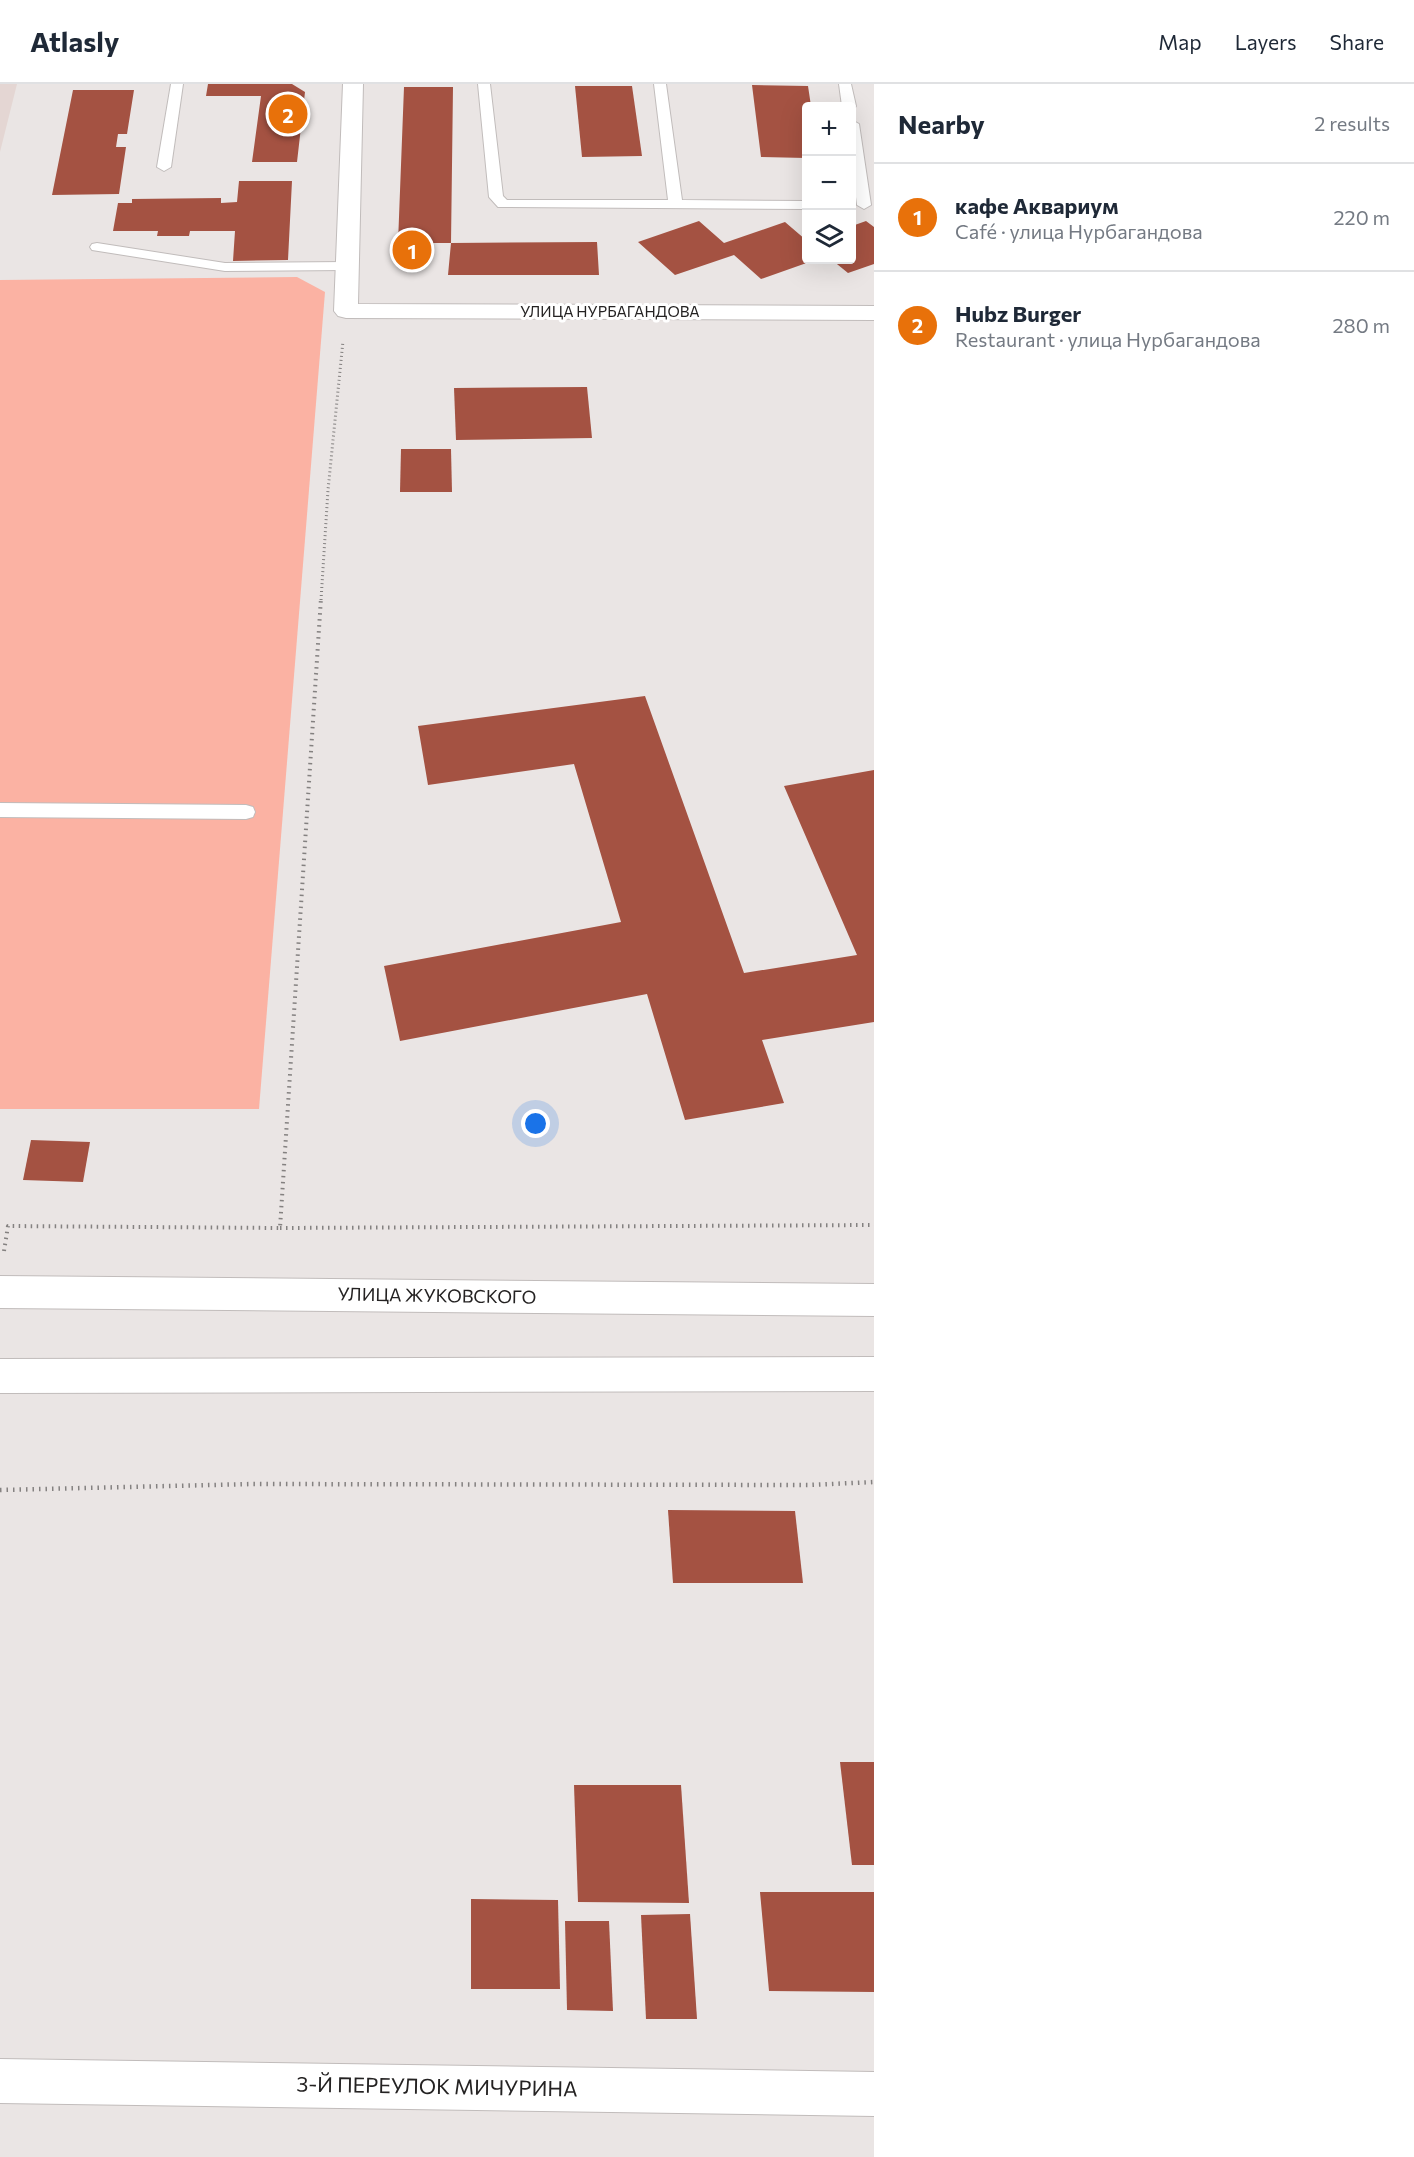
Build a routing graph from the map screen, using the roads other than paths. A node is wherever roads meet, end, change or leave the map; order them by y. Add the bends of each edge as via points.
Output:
1 (177, 84) edge
2 (353, 84) edge
3 (484, 84) edge
4 (660, 84) edge
5 (845, 84) edge
6 (848, 102) edge
7 (856, 153) edge
8 (164, 167) dead end
9 (676, 205) junction
10 (802, 205) edge
11 (863, 205) edge
12 (97, 247) dead end
13 (347, 266) junction
14 (874, 313) edge
15 (0, 810) edge
16 (246, 812) dead end
17 (0, 1292) edge
18 (874, 1300) edge
19 (874, 1374) edge
20 (0, 1376) edge
21 (0, 2081) edge
22 (874, 2094) edge

1 - 8 lane
2 - 13 street
3 - 9 lane via 498,201 510,205
4 - 9 lane
5 - 6 lane
7 - 11 lane
9 - 10 lane
12 - 13 lane via 225,267
13 - 14 street, УЛИЦА НУРБАГАНДОВА via 346,311
15 - 16 lane
17 - 18 street, УЛИЦА ЖУКОВСКОГО
19 - 20 street
21 - 22 street, 3-Й ПЕРЕУЛОК МИЧУРИНА

